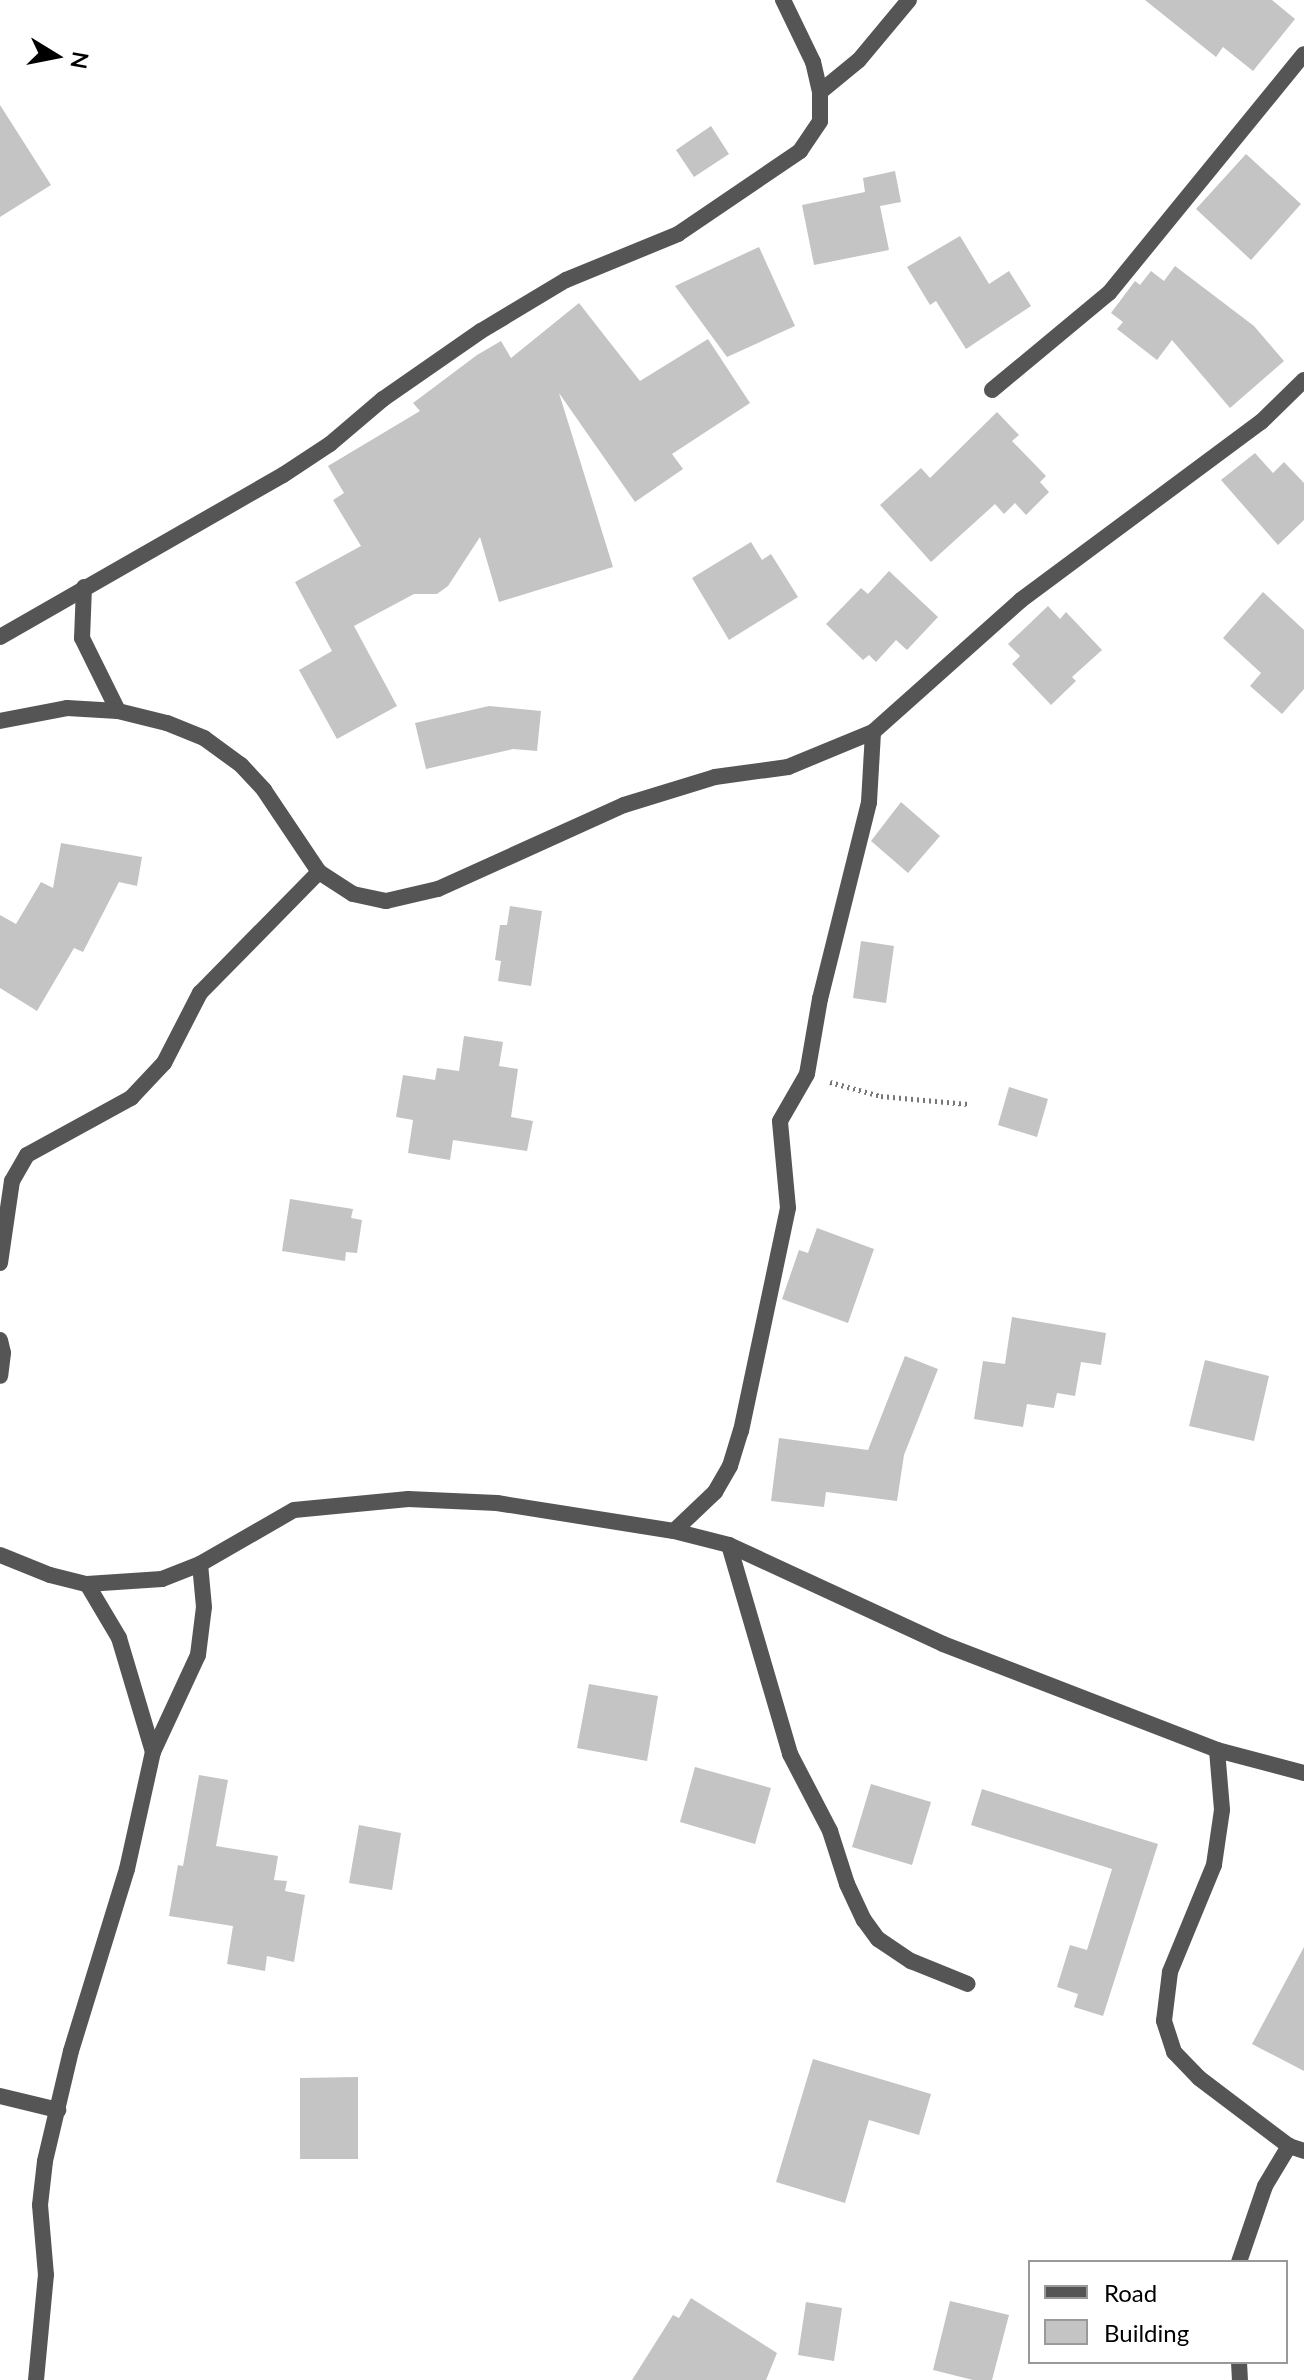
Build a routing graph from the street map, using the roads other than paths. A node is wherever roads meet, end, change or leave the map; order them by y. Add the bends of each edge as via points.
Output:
1 (783, 0) edge
2 (909, 0) edge
3 (1304, 54) edge
4 (820, 92) junction
5 (1304, 380) edge
6 (992, 390) dead end
7 (84, 587) junction
8 (0, 637) edge
9 (118, 711) junction
10 (0, 721) edge
11 (873, 732) junction
12 (319, 872) junction
13 (0, 1263) edge
14 (0, 1340) edge
15 (0, 1376) edge
16 (674, 1531) junction
17 (729, 1545) junction
18 (0, 1555) edge
19 (200, 1564) junction
20 (87, 1584) junction
21 (1217, 1750) junction
22 (153, 1752) junction
23 (1304, 1773) edge
24 (968, 1984) dead end
25 (0, 2096) edge
26 (58, 2110) junction
27 (1296, 2148) edge
28 (1240, 2260) edge
29 (36, 2380) edge

1 - 4 street via 813,62
2 - 4 street via 859,60
3 - 6 street via 1109,293
4 - 7 street via 820,121 800,151 678,234 566,280 481,331 283,475
5 - 11 street via 1261,422 1021,600
7 - 8 street
7 - 9 street via 82,638
9 - 10 street via 67,708
9 - 12 street via 204,738 241,765
11 - 12 street via 788,767 715,777 624,805 438,889 386,901 353,894
11 - 16 street via 869,802 807,1074 780,1121 788,1208 741,1431 715,1492
12 - 13 street via 200,993 164,1063 131,1098 27,1155 12,1181
14 - 15 street
16 - 17 street
16 - 19 street via 497,1503 408,1499 294,1510
17 - 21 street via 943,1644
17 - 24 street via 790,1754 830,1831 864,1920 878,1939 911,1961
18 - 20 street
19 - 20 street via 162,1579
19 - 22 street via 204,1607 198,1655
20 - 22 street via 119,1638
21 - 23 street
21 - 27 street via 1222,1810 1214,1865 1170,1972 1164,2021 1174,2052 1199,2078
22 - 26 street via 127,1869
25 - 26 street
26 - 29 street via 40,2205 46,2275
27 - 28 street via 1265,2186

